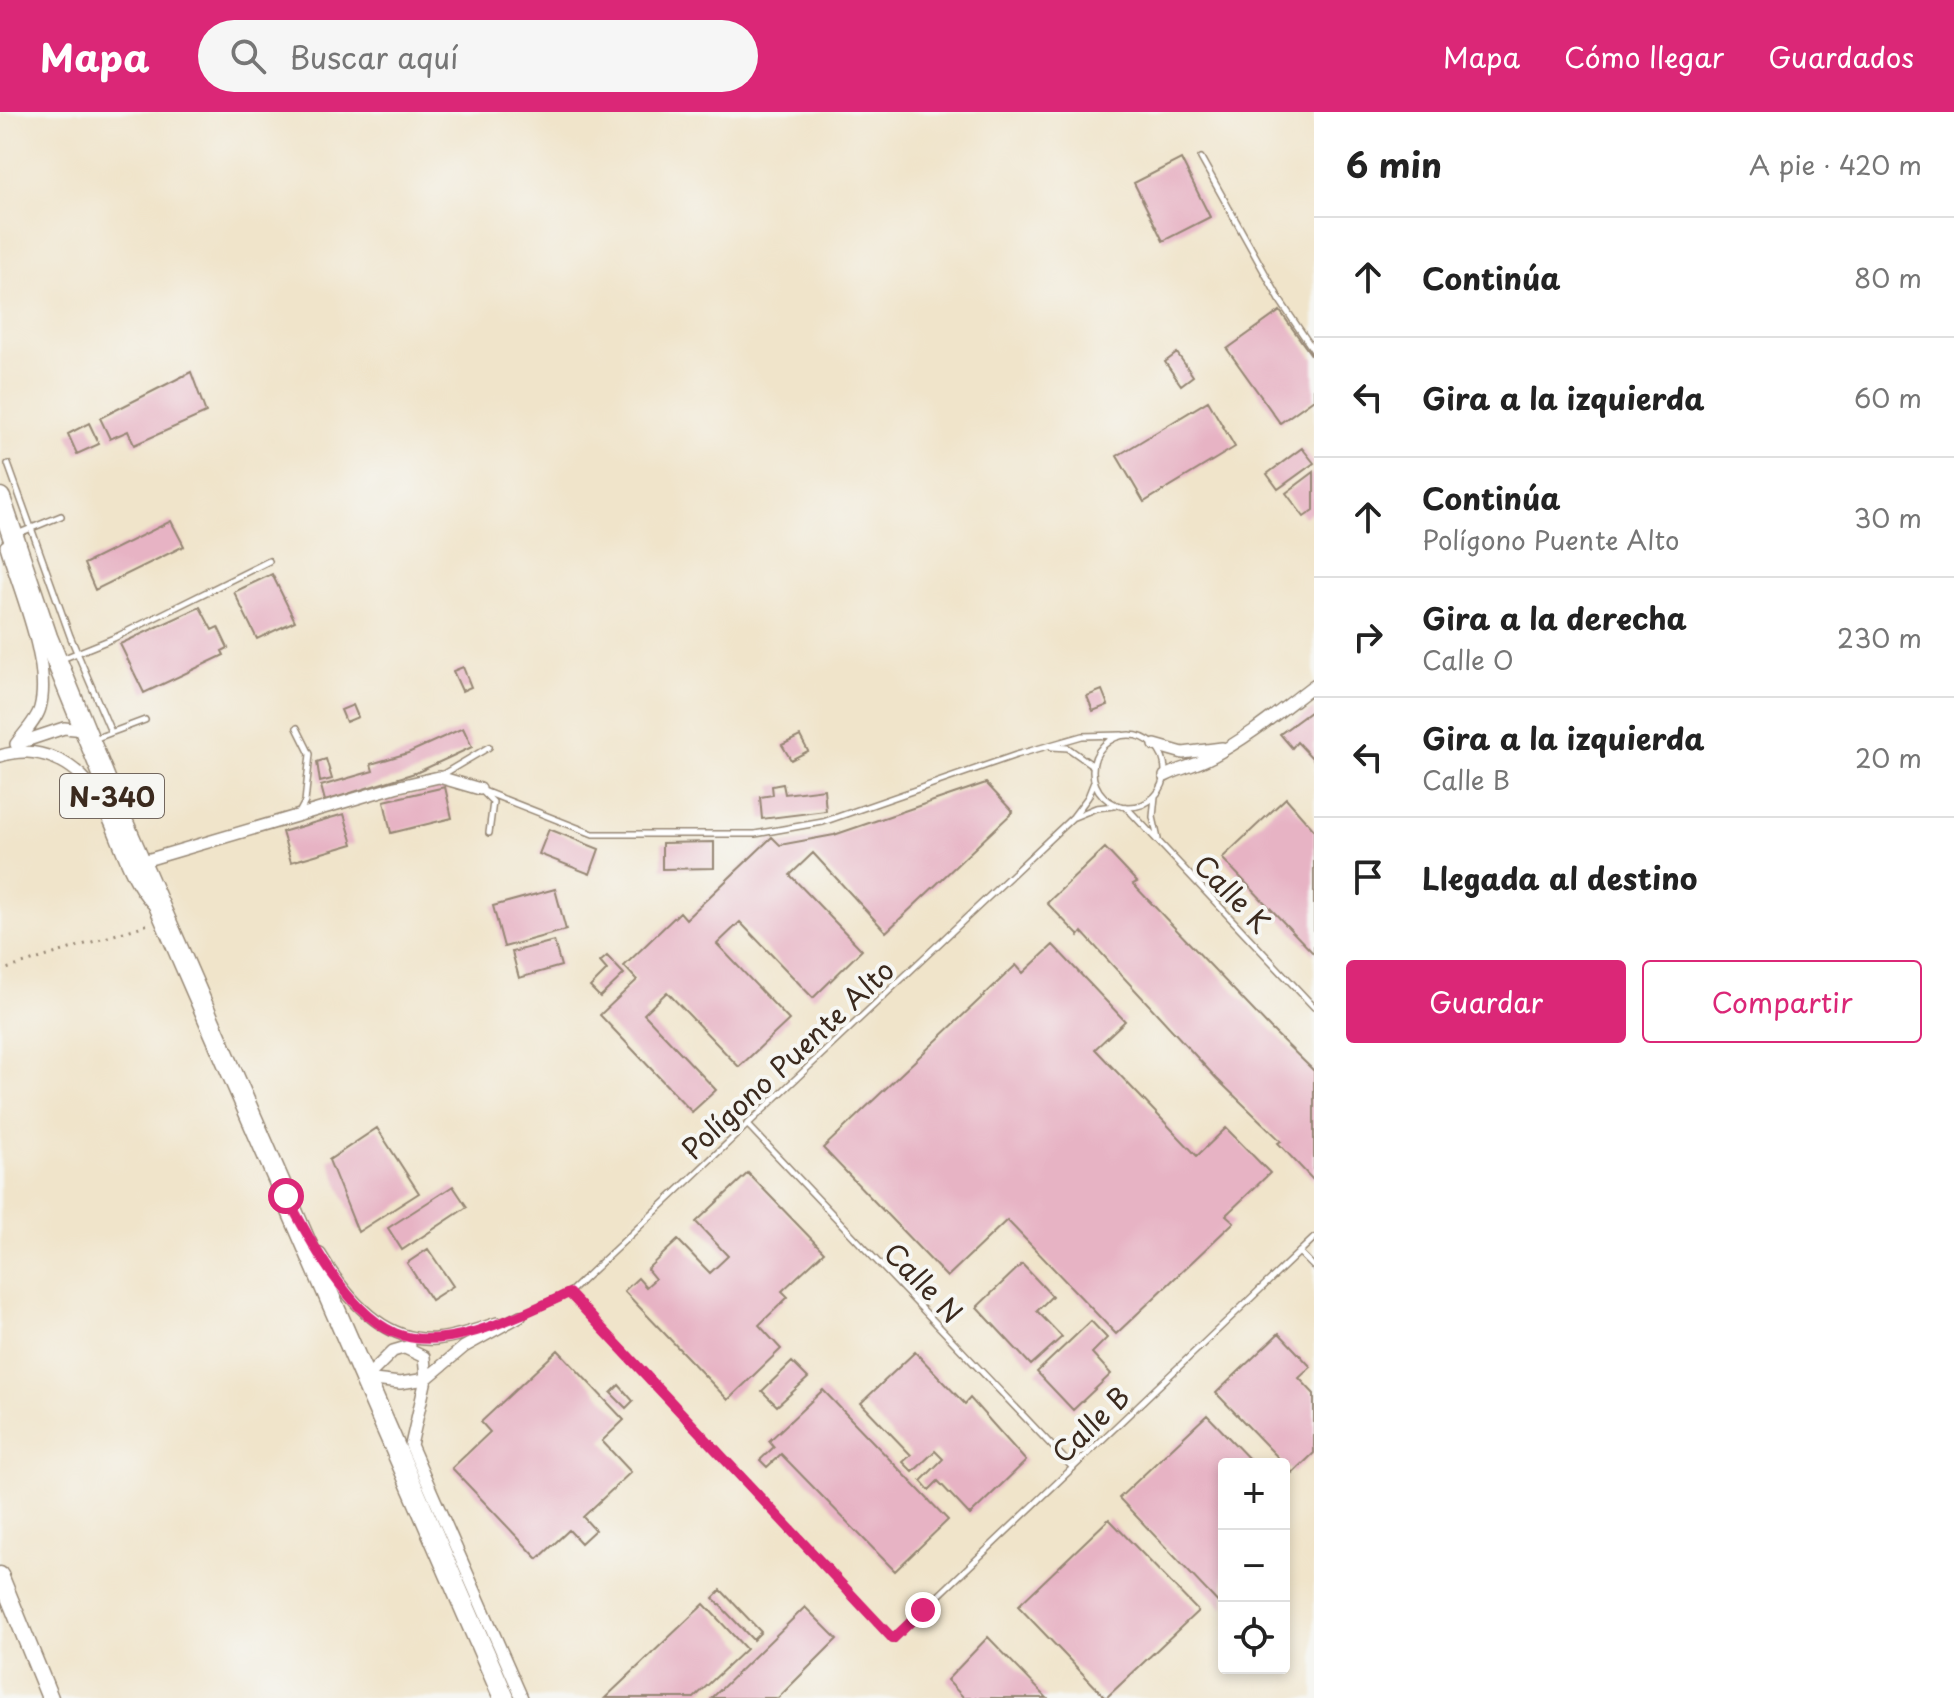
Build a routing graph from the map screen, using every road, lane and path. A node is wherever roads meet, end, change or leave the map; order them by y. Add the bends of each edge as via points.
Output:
1 (1201, 158) dead end
2 (1314, 351) edge
3 (8, 464) dead end
4 (0, 498) edge
5 (0, 506) edge
6 (61, 516) dead end
7 (22, 532) junction
8 (269, 561) dead end
9 (77, 653) junction
10 (57, 661) junction
11 (1314, 685) edge
12 (145, 720) dead end
13 (297, 728) dead end
14 (111, 732) junction
15 (1122, 735) junction
16 (87, 736) junction
17 (16, 744) junction
18 (1155, 745) junction
19 (489, 747) dead end
20 (1047, 747) junction
21 (1226, 747) junction
22 (0, 753) edge
23 (1092, 765) junction
24 (1165, 776) junction
25 (439, 777) junction
26 (1094, 782) junction
27 (480, 789) junction
28 (1155, 796) junction
29 (1117, 806) junction
30 (1126, 807) junction
31 (297, 816) junction
32 (1073, 817) junction
33 (489, 833) dead end
34 (1159, 840) junction
35 (140, 862) junction
36 (164, 917) junction
37 (0, 971) edge
38 (1314, 1007) edge
39 (747, 1124) junction
40 (286, 1196) junction
41 (1314, 1238) edge
42 (1299, 1252) junction
43 (1314, 1267) edge
44 (569, 1293) junction
45 (520, 1316) junction
46 (433, 1339) junction
47 (405, 1348) junction
48 (365, 1379) junction
49 (426, 1379) junction
50 (1073, 1468) junction
51 (0, 1575) edge
52 (50, 1698) edge
53 (504, 1698) edge
54 (522, 1698) edge

1 - 2 lane
3 - 7 lane
4 - 7 highway, N-340
5 - 17 street via 4,539 40,653 40,710
6 - 7 lane
7 - 9 lane
7 - 10 highway, N-340
8 - 9 lane
9 - 10 lane
9 - 14 lane
10 - 16 highway, N-340
11 - 21 street
12 - 14 lane
13 - 31 lane via 310,754 305,802
14 - 16 lane
15 - 18 lane
15 - 20 lane via 1082,736
15 - 23 lane via 1102,746
16 - 17 street via 64,728
16 - 35 highway, N-340
17 - 22 street
18 - 21 street via 1183,753
18 - 24 lane
19 - 25 lane
20 - 23 lane via 1068,748
20 - 27 lane via 823,822 755,834 593,834
21 - 24 street
22 - 36 street via 34,751 71,765 88,781 141,891
23 - 26 lane
24 - 28 lane
25 - 27 street
25 - 31 street
26 - 29 lane
26 - 32 lane, Polígono Puente Alto
27 - 33 lane via 493,802
28 - 30 lane, Polígono Puente Alto
28 - 34 lane
29 - 30 lane, Polígono Puente Alto
29 - 32 lane, Polígono Puente Alto
30 - 34 lane, Calle K
31 - 35 street
32 - 39 lane, Polígono Puente Alto
34 - 38 lane, Calle K
35 - 36 highway, N-340
36 - 37 path
36 - 40 highway, N-340
39 - 44 lane, Polígono Puente Alto
39 - 50 lane, Calle N
40 - 46 street via 332,1274 362,1310 395,1333
40 - 48 highway, N-340
41 - 42 lane, Calle B
42 - 43 lane
42 - 50 lane, Calle B
44 - 45 lane, Polígono Puente Alto
44 - 50 lane, Calle B via 893,1639
45 - 46 street
45 - 49 street via 464,1347
46 - 47 street
47 - 48 street via 393,1351
47 - 49 street via 424,1357
48 - 49 street
48 - 53 highway, N-340
49 - 54 street via 411,1445
51 - 52 main road

